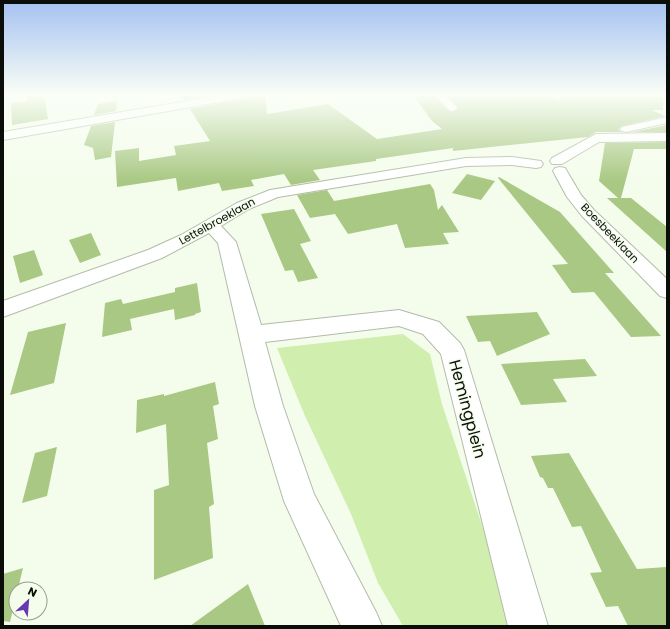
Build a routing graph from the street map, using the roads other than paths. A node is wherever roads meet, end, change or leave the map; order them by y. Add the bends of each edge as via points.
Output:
1 (77, 123) edge
2 (653, 123) edge
3 (3, 136) edge
4 (596, 138) junction
5 (667, 138) edge
6 (558, 166) junction
7 (211, 225) junction
8 (667, 291) edge
9 (3, 309) edge
10 (252, 335) junction
11 (362, 626) edge
12 (528, 626) edge

1 - 3 street
2 - 4 street
4 - 5 street
4 - 6 street
6 - 7 street, Lettelbroeklaan via 542,159 536,164 512,161 466,162 275,193 242,206
6 - 8 street, Boesbeeklaan via 575,197 588,213
7 - 9 street, Lettelbroeklaan via 155,254
7 - 10 street via 227,242
10 - 11 street via 269,406 300,501
10 - 12 street, Hemingplein via 399,318 431,328 452,350

